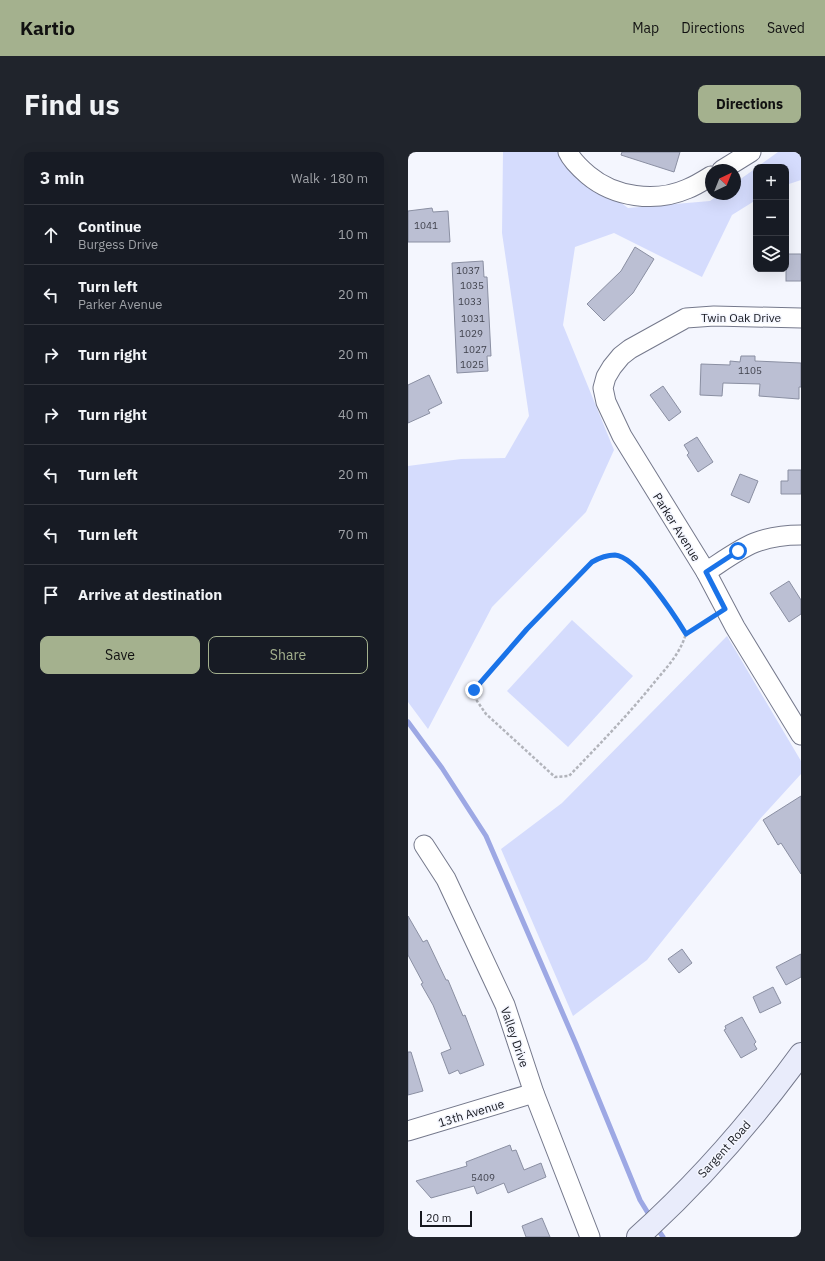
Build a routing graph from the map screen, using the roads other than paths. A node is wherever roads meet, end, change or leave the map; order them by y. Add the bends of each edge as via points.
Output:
1 (568, 152) edge
2 (751, 152) edge
3 (732, 164) edge
4 (705, 179) edge
5 (801, 318) edge
6 (606, 377) joint
7 (801, 535) edge
8 (706, 572) junction
9 (801, 735) edge
10 (424, 845) dead end
11 (801, 1054) edge
12 (534, 1093) junction
13 (408, 1131) edge
14 (649, 1227) edge
15 (590, 1237) edge

1 - 4 street via 594,179 620,192 636,196 652,197 686,190
2 - 3 street
5 - 6 street, Twin Oak Drive via 686,318 630,349 612,366
6 - 8 street, Parker Avenue via 603,388 606,402 622,436
7 - 8 street via 768,537 753,542
8 - 9 street, Parker Avenue via 725,609
10 - 12 street, Valley Drive via 446,879 486,962 504,1005
11 - 14 main road, Sargent Road via 752,1118
12 - 13 street, 13th Avenue
12 - 15 street, Valley Drive

